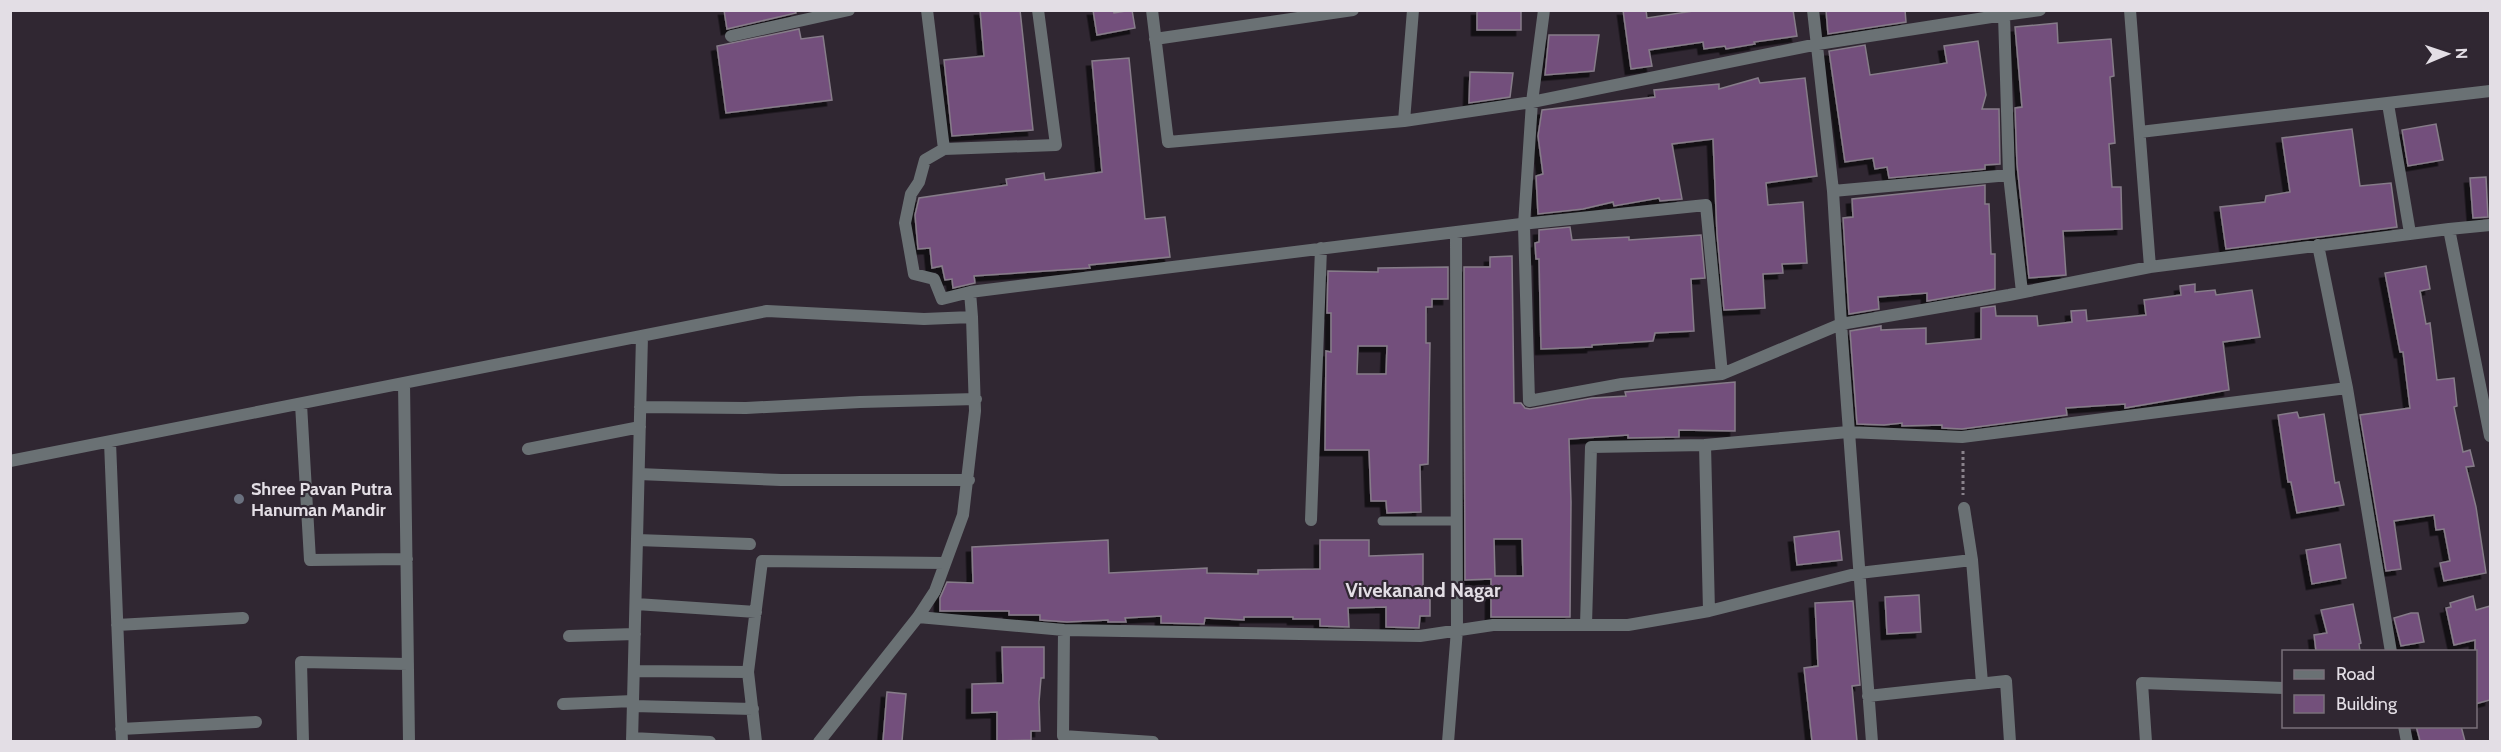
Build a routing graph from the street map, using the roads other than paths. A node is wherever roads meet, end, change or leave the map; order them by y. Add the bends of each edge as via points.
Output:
1 (849, 10) edge
2 (927, 10) edge
3 (1038, 10) edge
4 (1152, 10) edge
5 (1353, 10) edge
6 (1413, 10) edge
7 (1544, 10) edge
8 (1813, 10) edge
9 (2040, 10) edge
10 (2130, 10) edge
11 (2004, 13) edge
12 (731, 36) dead end
13 (1155, 39) junction
14 (1818, 44) junction
15 (2490, 91) edge
16 (1533, 102) junction
17 (2388, 104) junction
18 (1404, 121) junction
19 (2140, 132) junction
20 (944, 149) junction
21 (2009, 175) junction
22 (1833, 191) junction
23 (1524, 225) junction
24 (2490, 225) edge
25 (2449, 229) junction
26 (1456, 232) junction
27 (2410, 234) junction
28 (2318, 245) junction
29 (1321, 248) junction
30 (2150, 267) junction
31 (970, 292) junction
32 (2022, 292) junction
33 (972, 317) junction
34 (1841, 324) junction
35 (642, 336) junction
36 (1722, 374) junction
37 (404, 383) junction
38 (2347, 388) junction
39 (976, 399) junction
40 (301, 404) junction
41 (640, 407) junction
42 (640, 427) junction
43 (1848, 432) junction
44 (2490, 436) edge
45 (110, 442) junction
46 (1705, 445) junction
47 (528, 449) dead end
48 (10, 461) edge
49 (639, 474) junction
50 (969, 480) junction
51 (1964, 508) road end
52 (1311, 520) dead end
53 (1382, 521) dead end
54 (1456, 521) junction
55 (637, 540) junction
56 (750, 544) dead end
57 (407, 559) junction
58 (1972, 560) junction
59 (945, 563) junction
60 (1859, 573) junction
61 (636, 604) junction
62 (1709, 611) junction
63 (756, 612) junction
64 (918, 617) junction
65 (243, 618) dead end
66 (117, 625) junction
67 (1587, 625) junction
68 (1064, 630) junction
69 (1457, 630) junction
70 (635, 634) junction
71 (569, 636) dead end
72 (2391, 650) edge
73 (408, 664) junction
74 (634, 671) junction
75 (748, 672) junction
76 (1982, 683) junction
77 (2282, 688) edge
78 (1868, 696) junction
79 (633, 703) junction
80 (563, 704) dead end
81 (753, 710) junction
82 (256, 722) dead end
83 (122, 735) edge
84 (1063, 739) edge
85 (632, 740) edge
86 (303, 741) edge
87 (410, 741) edge
88 (710, 741) edge
89 (756, 741) edge
90 (819, 741) edge
91 (1153, 741) edge
92 (1448, 741) edge
93 (1872, 741) edge
94 (2010, 741) edge
95 (2146, 741) edge

1 - 12 street
2 - 20 street
3 - 20 street via 1056,145
4 - 13 street
5 - 13 street
6 - 18 street
7 - 16 street
8 - 14 street
9 - 11 street
10 - 19 street
11 - 14 street
11 - 21 street
13 - 18 street via 1168,142
14 - 16 street
14 - 22 street
15 - 17 street
16 - 18 street
16 - 23 street
17 - 19 street
17 - 27 street
19 - 30 street
20 - 31 street via 925,160 911,194 905,223 914,274 934,279 942,299
21 - 22 street
21 - 32 street
22 - 34 street
23 - 26 street
23 - 36 street via 1706,205
23 - 36 street via 1529,400 1622,384
24 - 25 street
25 - 27 street
25 - 44 street
26 - 29 street
26 - 54 street
27 - 28 street
28 - 30 street
28 - 38 street
29 - 31 street
29 - 52 street
30 - 32 street
31 - 33 street
32 - 34 street
33 - 35 street via 924,319 767,311
33 - 39 street
34 - 36 street
34 - 43 street
35 - 37 street
35 - 41 street
37 - 40 street
37 - 57 street
38 - 43 street via 1962,437
38 - 72 street
39 - 41 street via 746,408
39 - 50 street
40 - 45 street
40 - 57 street via 310,560
41 - 42 street
42 - 47 street
42 - 49 street
43 - 46 street
43 - 60 street
45 - 48 street
45 - 66 street
46 - 62 street
46 - 67 street via 1591,447
49 - 50 street via 781,480
49 - 55 street
50 - 59 street via 963,515
51 - 58 street
53 - 54 lane
54 - 69 street
55 - 56 street
55 - 61 street
57 - 73 street
58 - 60 street
58 - 76 street
59 - 63 street via 762,561
59 - 64 street via 935,591
60 - 62 street
60 - 78 street
61 - 63 street
61 - 70 street
62 - 67 street via 1628,625
63 - 75 street
64 - 68 street
64 - 90 street
65 - 66 street
66 - 83 street
67 - 69 street via 1493,624
68 - 69 street via 1420,636
68 - 84 street
69 - 92 street
70 - 71 street
70 - 74 street
73 - 86 street via 301,662
73 - 87 street
74 - 75 street
74 - 79 street
75 - 81 street
76 - 78 street
76 - 94 street via 2006,681
77 - 95 street via 2142,683
78 - 93 street
79 - 80 street
79 - 81 street
79 - 85 street
81 - 89 street
82 - 83 street
84 - 91 street
85 - 88 street

